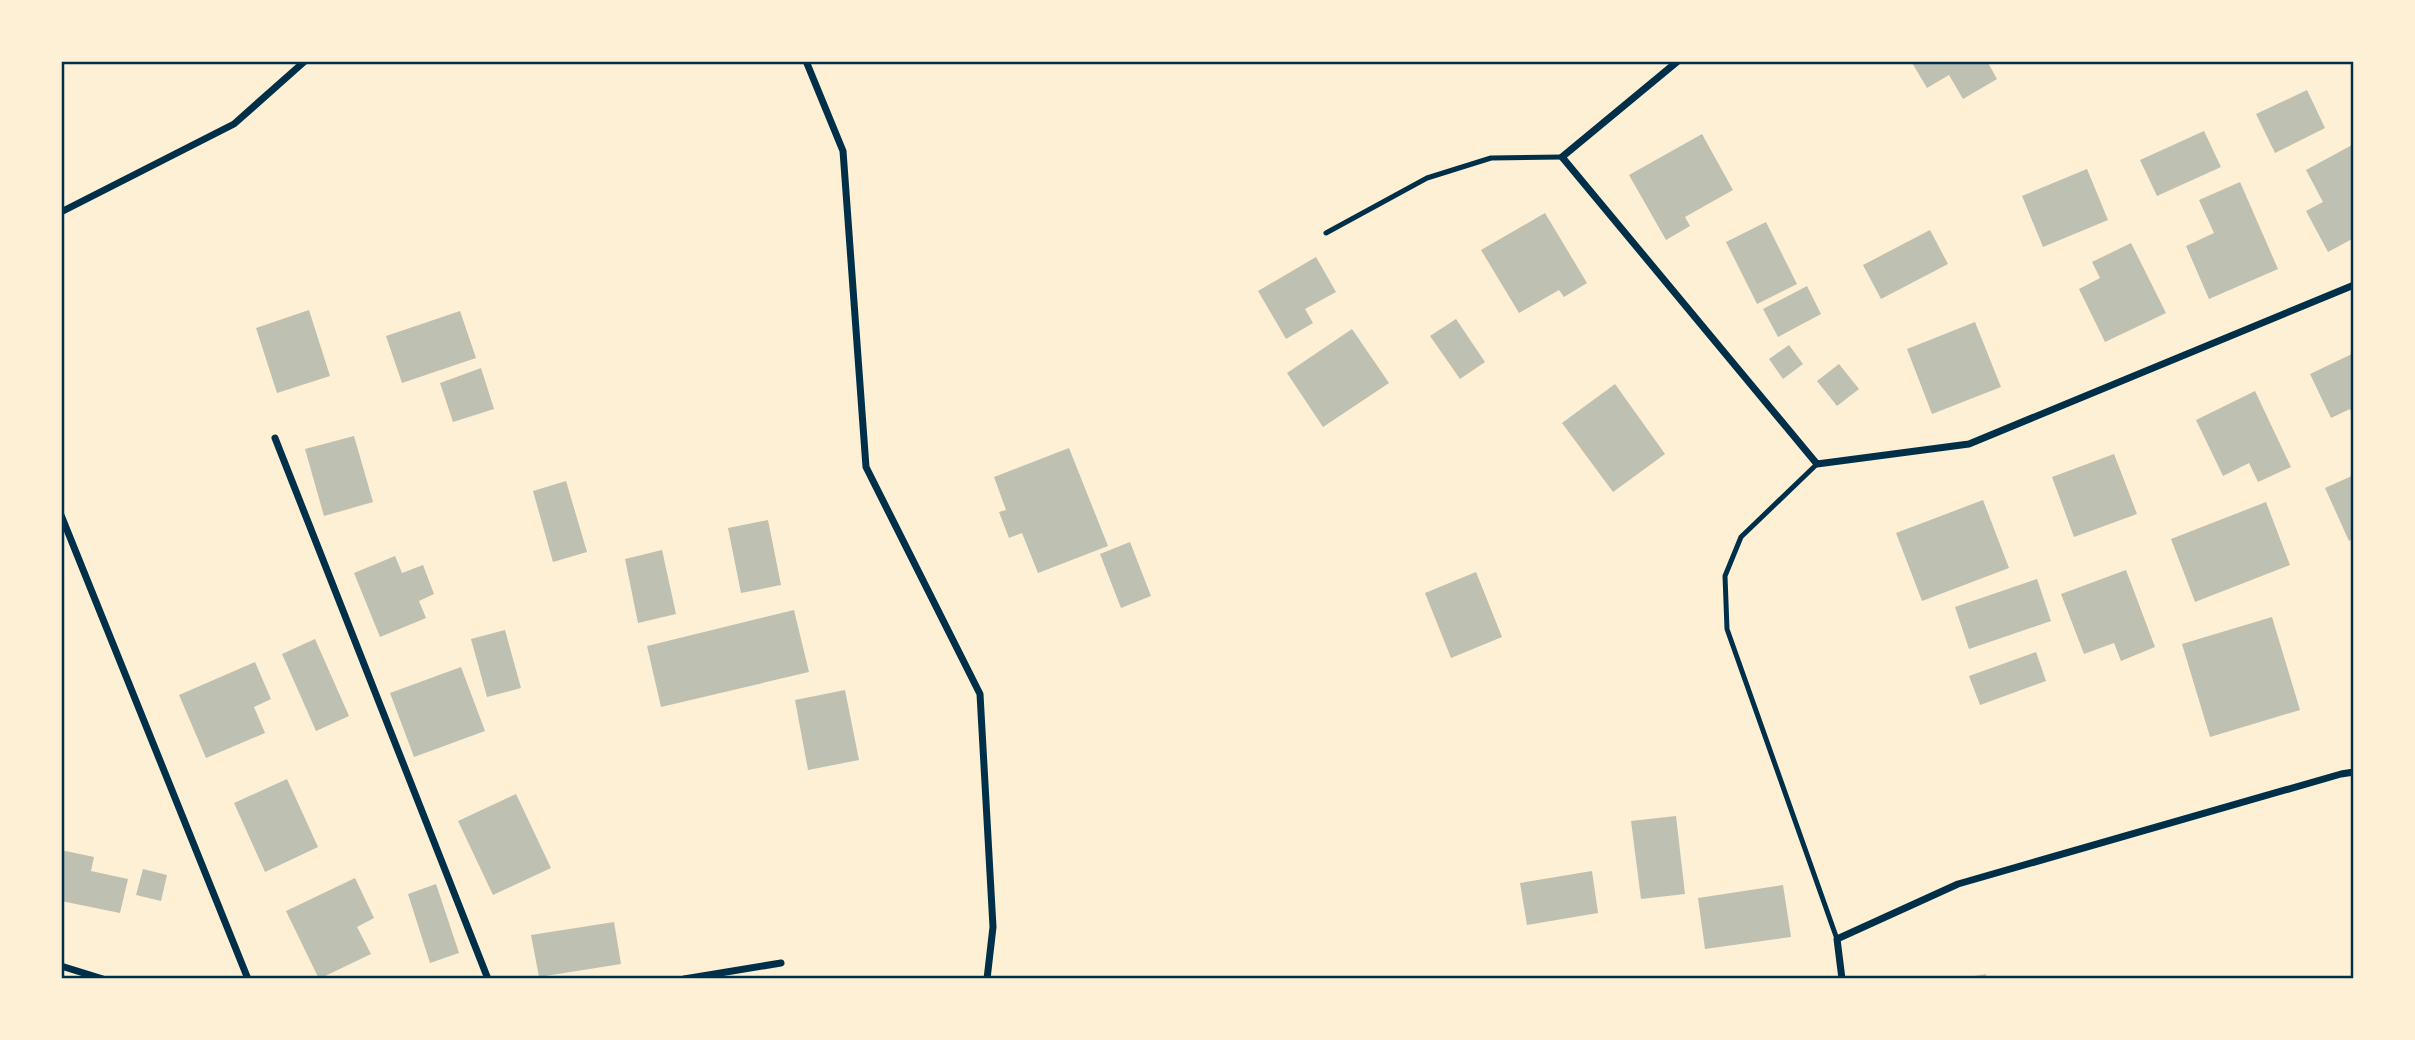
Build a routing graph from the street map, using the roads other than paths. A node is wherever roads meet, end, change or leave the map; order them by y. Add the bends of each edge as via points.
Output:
1 (305, 61) edge
2 (806, 61) edge
3 (1678, 61) edge
4 (1562, 157) junction
5 (61, 212) edge
6 (1326, 233) dead end
7 (2354, 285) edge
8 (275, 438) dead end
9 (1817, 464) junction
10 (61, 514) edge
11 (2354, 772) edge
12 (1837, 939) junction
13 (781, 963) dead end
14 (61, 966) edge
15 (103, 979) edge
16 (248, 979) edge
17 (488, 979) edge
18 (684, 979) edge
19 (987, 979) edge
20 (1842, 979) edge

1 - 5 street via 234,124
2 - 19 street via 843,151 866,467 980,694 993,927
3 - 4 street
4 - 6 lane via 1491,158 1427,178
4 - 9 street
7 - 9 street via 1969,444
8 - 17 street
9 - 12 lane via 1741,537 1725,576 1727,629
10 - 16 street
11 - 12 street via 1958,884
12 - 20 street
13 - 18 street
14 - 15 street

